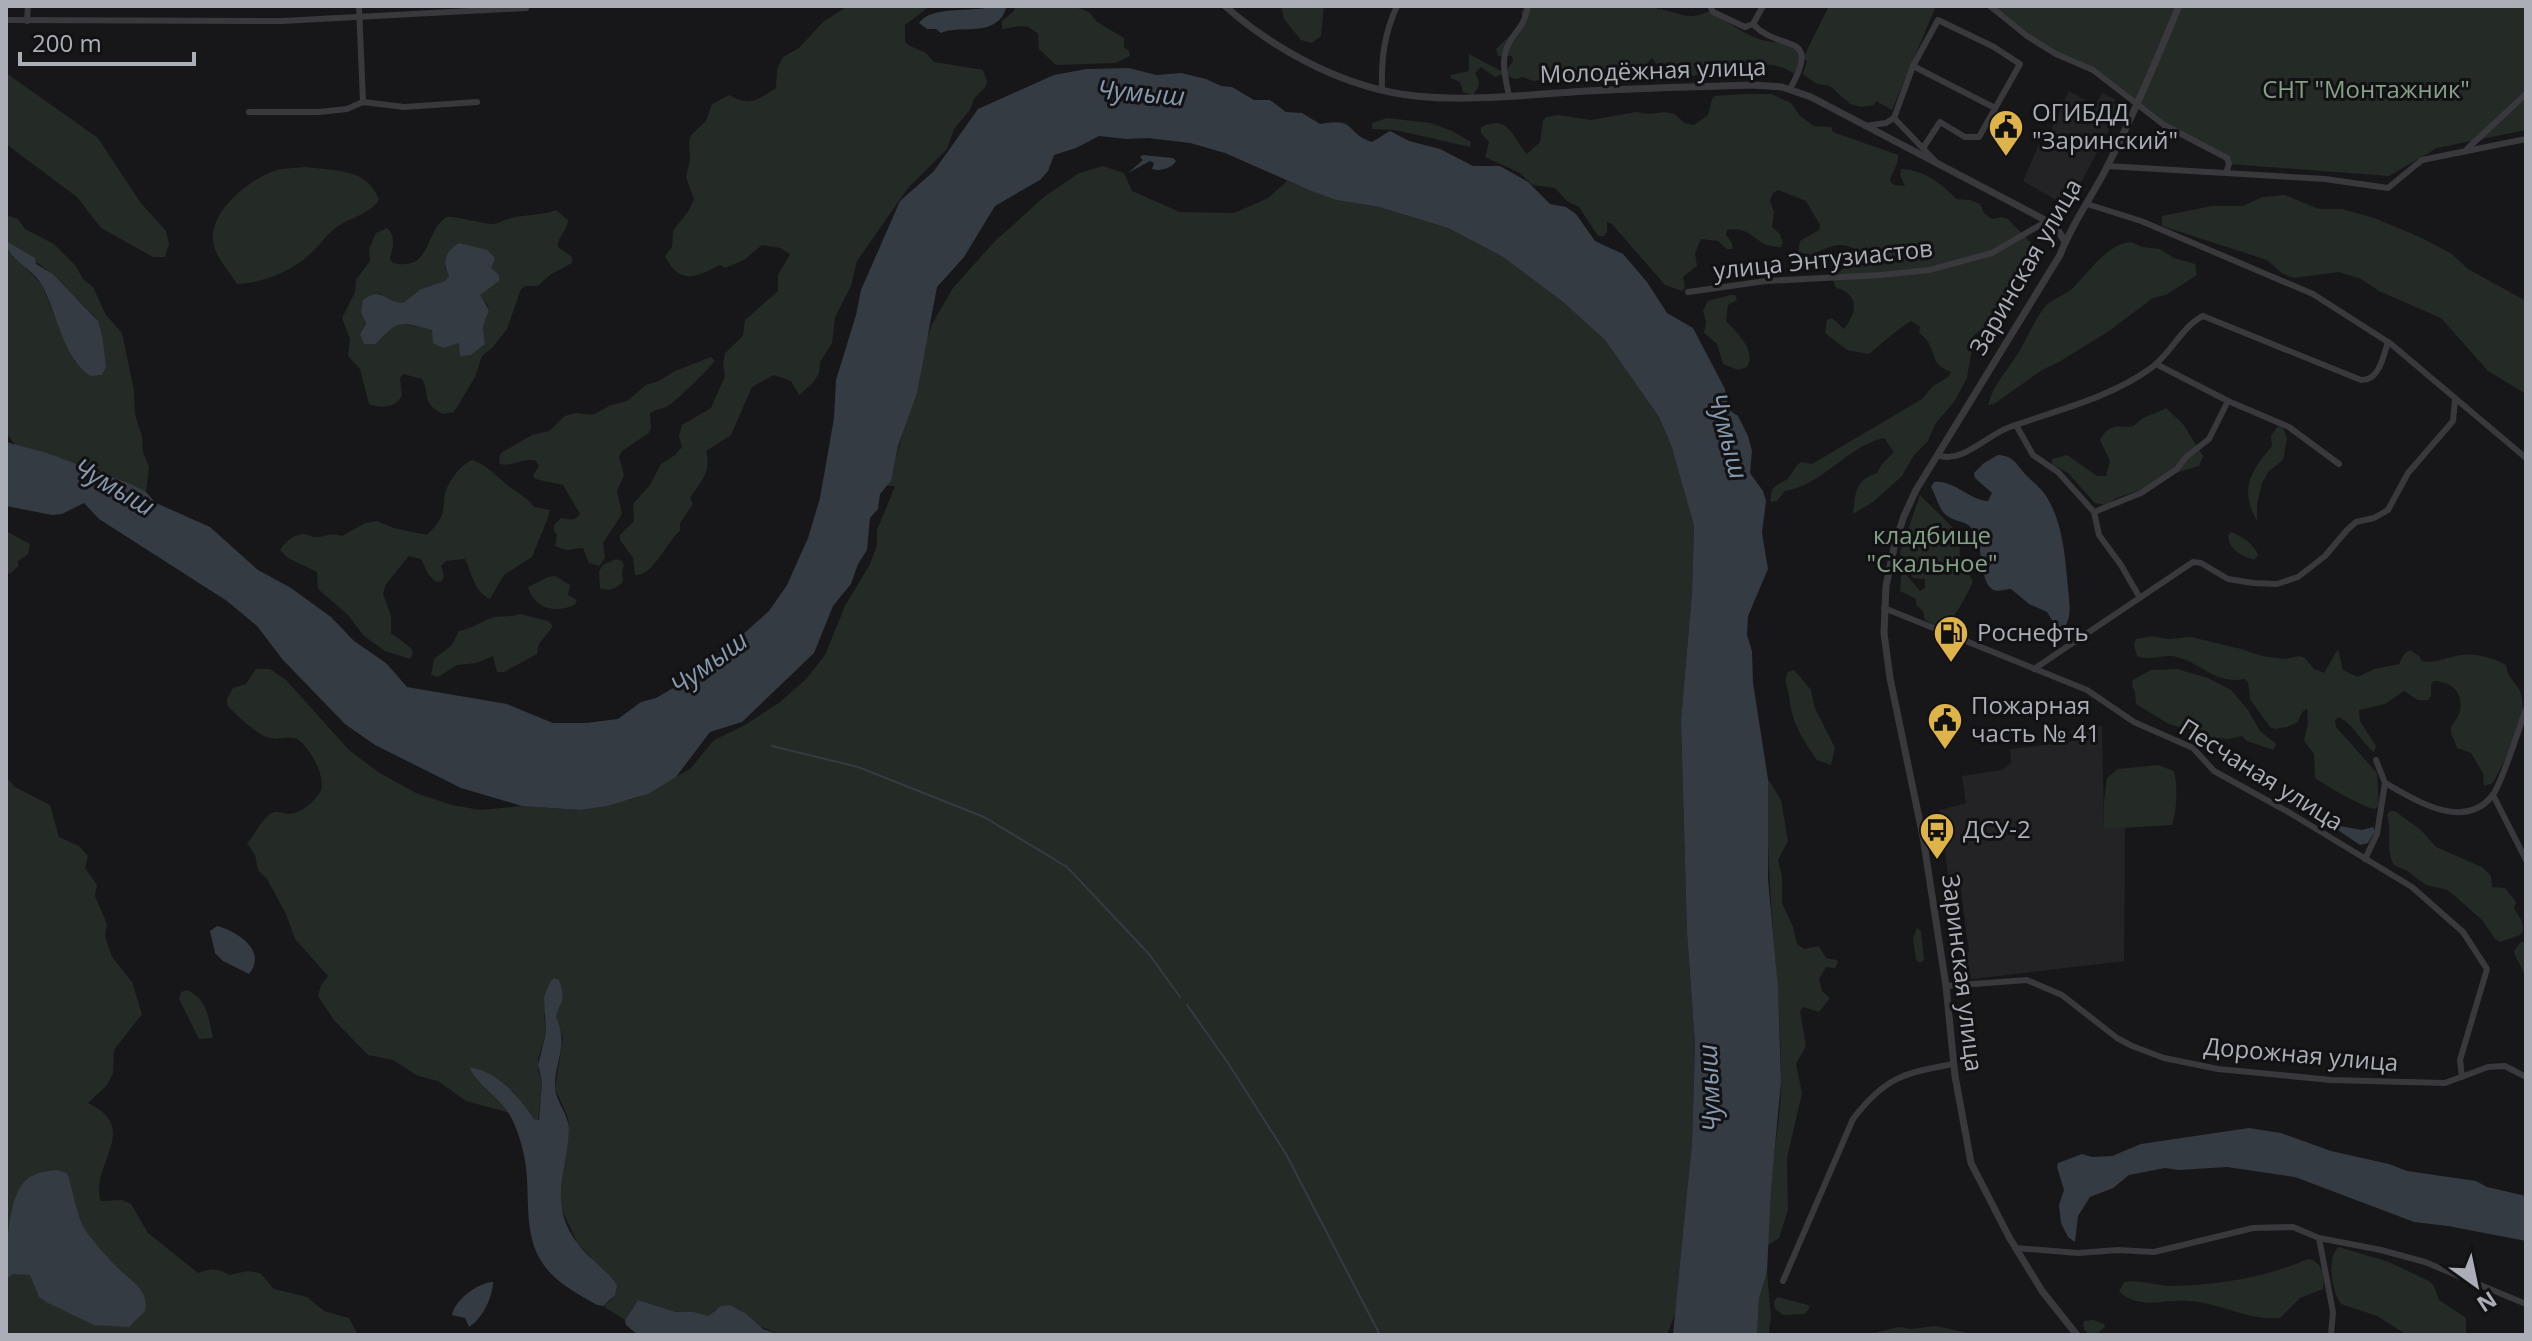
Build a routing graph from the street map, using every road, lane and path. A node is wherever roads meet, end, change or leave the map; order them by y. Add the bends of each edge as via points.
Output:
1 (28, 6) edge
2 (359, 6) edge
3 (1225, 6) edge
4 (1397, 6) edge
5 (1528, 6) edge
6 (1710, 6) edge
7 (1763, 6) edge
8 (1990, 6) edge
9 (2179, 6) edge
10 (526, 8) dead end
11 (360, 16) junction
12 (6, 20) edge
13 (27, 21) junction
14 (1753, 24) junction
15 (1913, 66) junction
16 (1790, 89) junction
17 (1382, 90) junction
18 (2526, 94) edge
19 (1509, 96) junction
20 (363, 102) junction
21 (477, 102) dead end
22 (2137, 104) junction
23 (1995, 108) junction
24 (249, 112) dead end
25 (1894, 118) junction
26 (1865, 126) junction
27 (2526, 139) edge
28 (1923, 148) junction
29 (2467, 149) junction
30 (1935, 161) junction
31 (2107, 166) junction
32 (2226, 173) junction
33 (2087, 204) junction
34 (2047, 221) junction
35 (2064, 240) junction
36 (1688, 292) dead end
37 (2388, 342) junction
38 (2156, 364) junction
39 (2455, 400) junction
40 (2228, 401) junction
41 (2016, 425) junction
42 (1938, 455) junction
43 (2526, 458) edge
44 (2339, 464) dead end
45 (2094, 512) junction
46 (2140, 598) junction
47 (1884, 608) junction
48 (2034, 669) junction
49 (2526, 709) edge
50 (2376, 760) dead end
51 (2385, 783) junction
52 (2493, 795) junction
53 (2365, 859) junction
54 (2526, 860) edge
55 (1946, 986) junction
56 (1953, 1064) junction
57 (2462, 1077) junction
58 (2526, 1077) edge
59 (2319, 1238) junction
60 (2015, 1248) junction
61 (1783, 1281) dead end
62 (2526, 1304) edge
63 (2077, 1335) edge
64 (2331, 1335) edge

1 - 13 street
2 - 11 street
3 - 17 street, Молодёжная улица via 1292,52 1350,81
4 - 17 street via 1383,50
5 - 19 street via 1503,63
6 - 14 street via 1730,21 1745,27
7 - 14 street
8 - 22 street via 2027,36 2093,70
9 - 22 street, Заринская улица
10 - 11 street
11 - 13 street
11 - 20 street
12 - 13 street
14 - 16 street via 1802,54
15 - 23 street
15 - 23 street via 1938,20 1994,47 2020,64
15 - 25 street
16 - 19 street, Молодёжная улица via 1752,85
16 - 26 street, Молодёжная улица
17 - 19 street, Молодёжная улица via 1418,97
18 - 29 street
20 - 21 street via 404,107
20 - 24 street via 319,112
22 - 31 street, Заринская улица
22 - 32 street via 2164,125 2227,158
23 - 28 street via 1979,137 1965,137 1940,122
25 - 26 street
25 - 28 street
26 - 30 street, Молодёжная улица
27 - 29 street
28 - 30 street
29 - 32 street via 2422,160 2388,188
30 - 34 street, Молодёжная улица
31 - 32 street
31 - 33 street, Заринская улица
33 - 35 street, Заринская улица
33 - 37 street via 2287,282
34 - 35 street, Молодёжная улица
34 - 36 street, улица Энтузиастов via 1992,253 1929,270
35 - 42 street, Заринская улица via 2060,255
37 - 38 street via 2367,381 2203,316
37 - 39 street
38 - 40 street
38 - 41 street via 2084,402
39 - 43 street
39 - 46 street via 2453,421 2408,473 2388,510 2356,522 2298,577 2277,584 2253,583 2228,579 2193,562
40 - 44 street via 2289,427
40 - 45 street via 2209,439 2177,469 2141,493
41 - 42 street via 1965,452
41 - 45 street via 2033,455 2058,472
42 - 47 street, Заринская улица via 1904,516
45 - 46 street via 2099,535
46 - 48 street
47 - 48 street, Песчаная улица
47 - 55 street, Заринская улица via 1890,678 1923,837
48 - 53 street, Песчаная улица via 2087,690 2134,722 2193,748 2214,771
49 - 52 street
50 - 51 street
51 - 52 street via 2416,801 2460,813
51 - 53 street via 2377,834
52 - 54 street
53 - 57 street, Песчаная улица via 2447,915 2486,965 2460,1060
55 - 56 street, Заринская улица
55 - 57 street, Дорожная улица via 2027,980 2062,995 2132,1046 2218,1069 2331,1080 2445,1083
56 - 60 street, Заринская улица via 1971,1163
56 - 61 street via 1908,1073 1866,1102 1853,1119
57 - 58 street, Дорожная улица via 2505,1066
59 - 60 street via 2278,1225 2154,1252
59 - 62 street via 2425,1262
59 - 64 street via 2333,1312
60 - 63 street, Заринская улица

